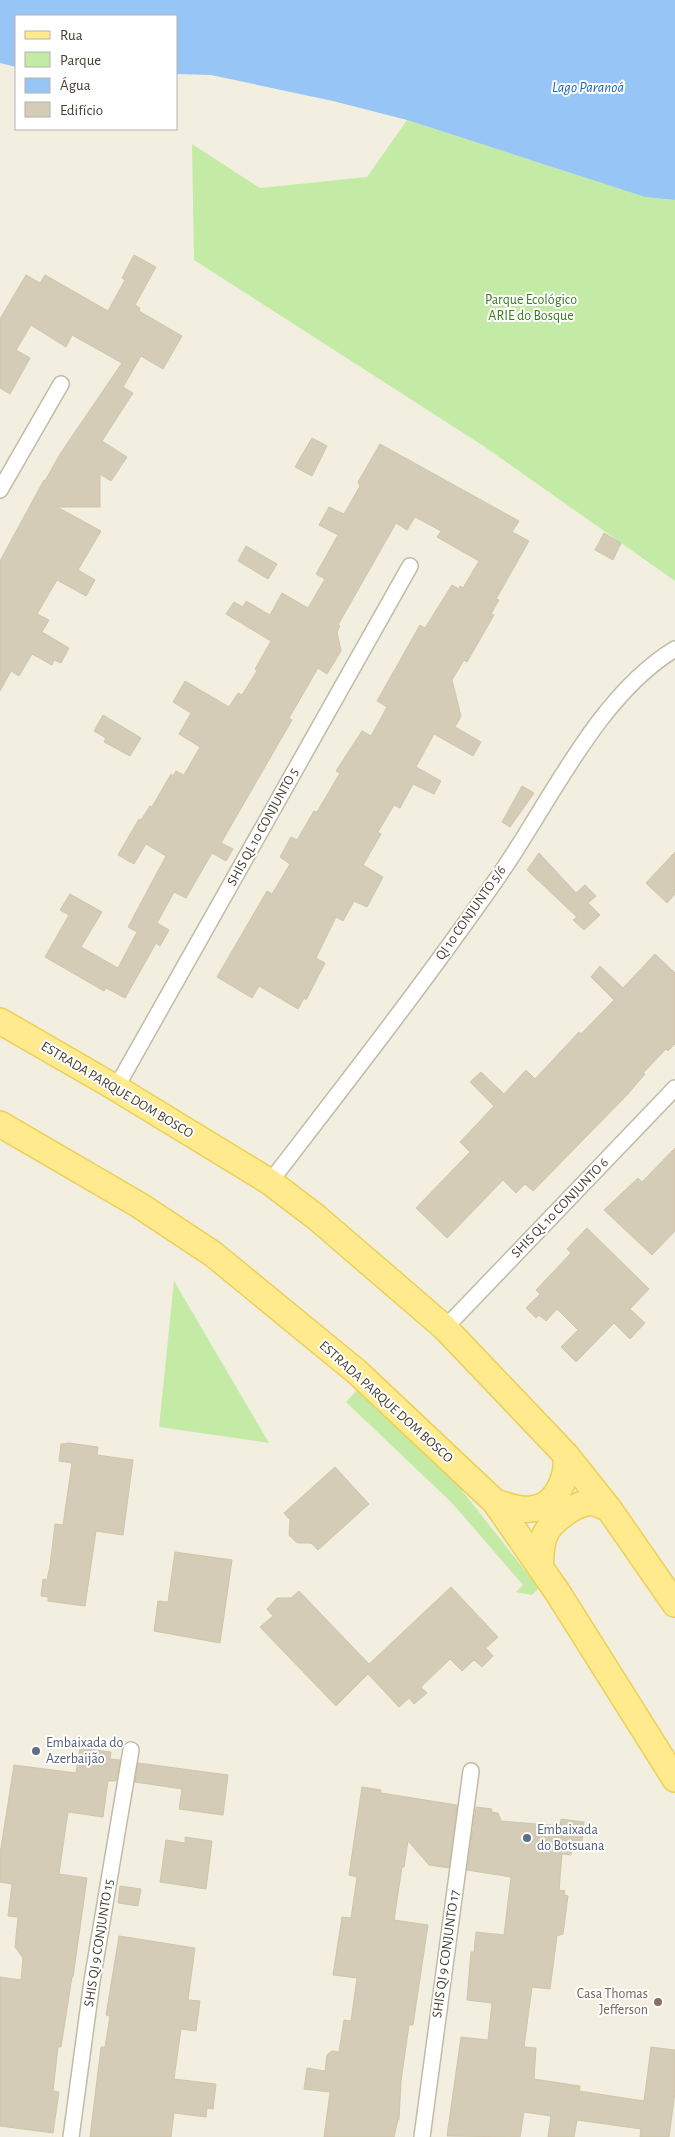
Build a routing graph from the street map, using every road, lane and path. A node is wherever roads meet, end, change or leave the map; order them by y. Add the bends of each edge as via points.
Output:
1 (61, 384) dead end
2 (0, 490) edge
3 (410, 566) dead end
4 (675, 649) edge
5 (0, 1021) edge
6 (116, 1088) junction
7 (675, 1088) edge
8 (0, 1124) edge
9 (270, 1182) junction
10 (445, 1328) junction
11 (566, 1455) junction
12 (495, 1502) junction
13 (609, 1509) junction
14 (540, 1568) junction
15 (675, 1604) edge
16 (131, 1750) dead end
17 (471, 1771) dead end
18 (675, 1779) edge
19 (71, 2137) edge
20 (422, 2137) edge

1 - 2 street
3 - 6 street, SHIS QL 10 CONJUNTO 5
4 - 9 street, QI 10 CONJUNTO 5/6 via 635,679 595,727 497,879 388,1030
5 - 6 main road, ESTRADA PARQUE DOM BOSCO
6 - 9 main road, ESTRADA PARQUE DOM BOSCO
7 - 10 street, SHIS QL 10 CONJUNTO 6
8 - 12 main road, ESTRADA PARQUE DOM BOSCO via 213,1254 357,1372
9 - 10 main road, ESTRADA PARQUE DOM BOSCO via 316,1217
10 - 11 main road, ESTRADA PARQUE DOM BOSCO
11 - 12 main road via 567,1470 563,1483 555,1495 541,1506 531,1509
11 - 13 main road, ESTRADA PARQUE DOM BOSCO
12 - 14 main road, ESTRADA PARQUE DOM BOSCO
13 - 14 main road via 595,1503 580,1505 554,1523 545,1534
13 - 15 main road, ESTRADA PARQUE DOM BOSCO
14 - 18 main road, ESTRADA PARQUE DOM BOSCO
16 - 19 street, SHIS QI 9 CONJUNTO 15 via 92,1981
17 - 20 street, SHIS QI 9 CONJUNTO 17

